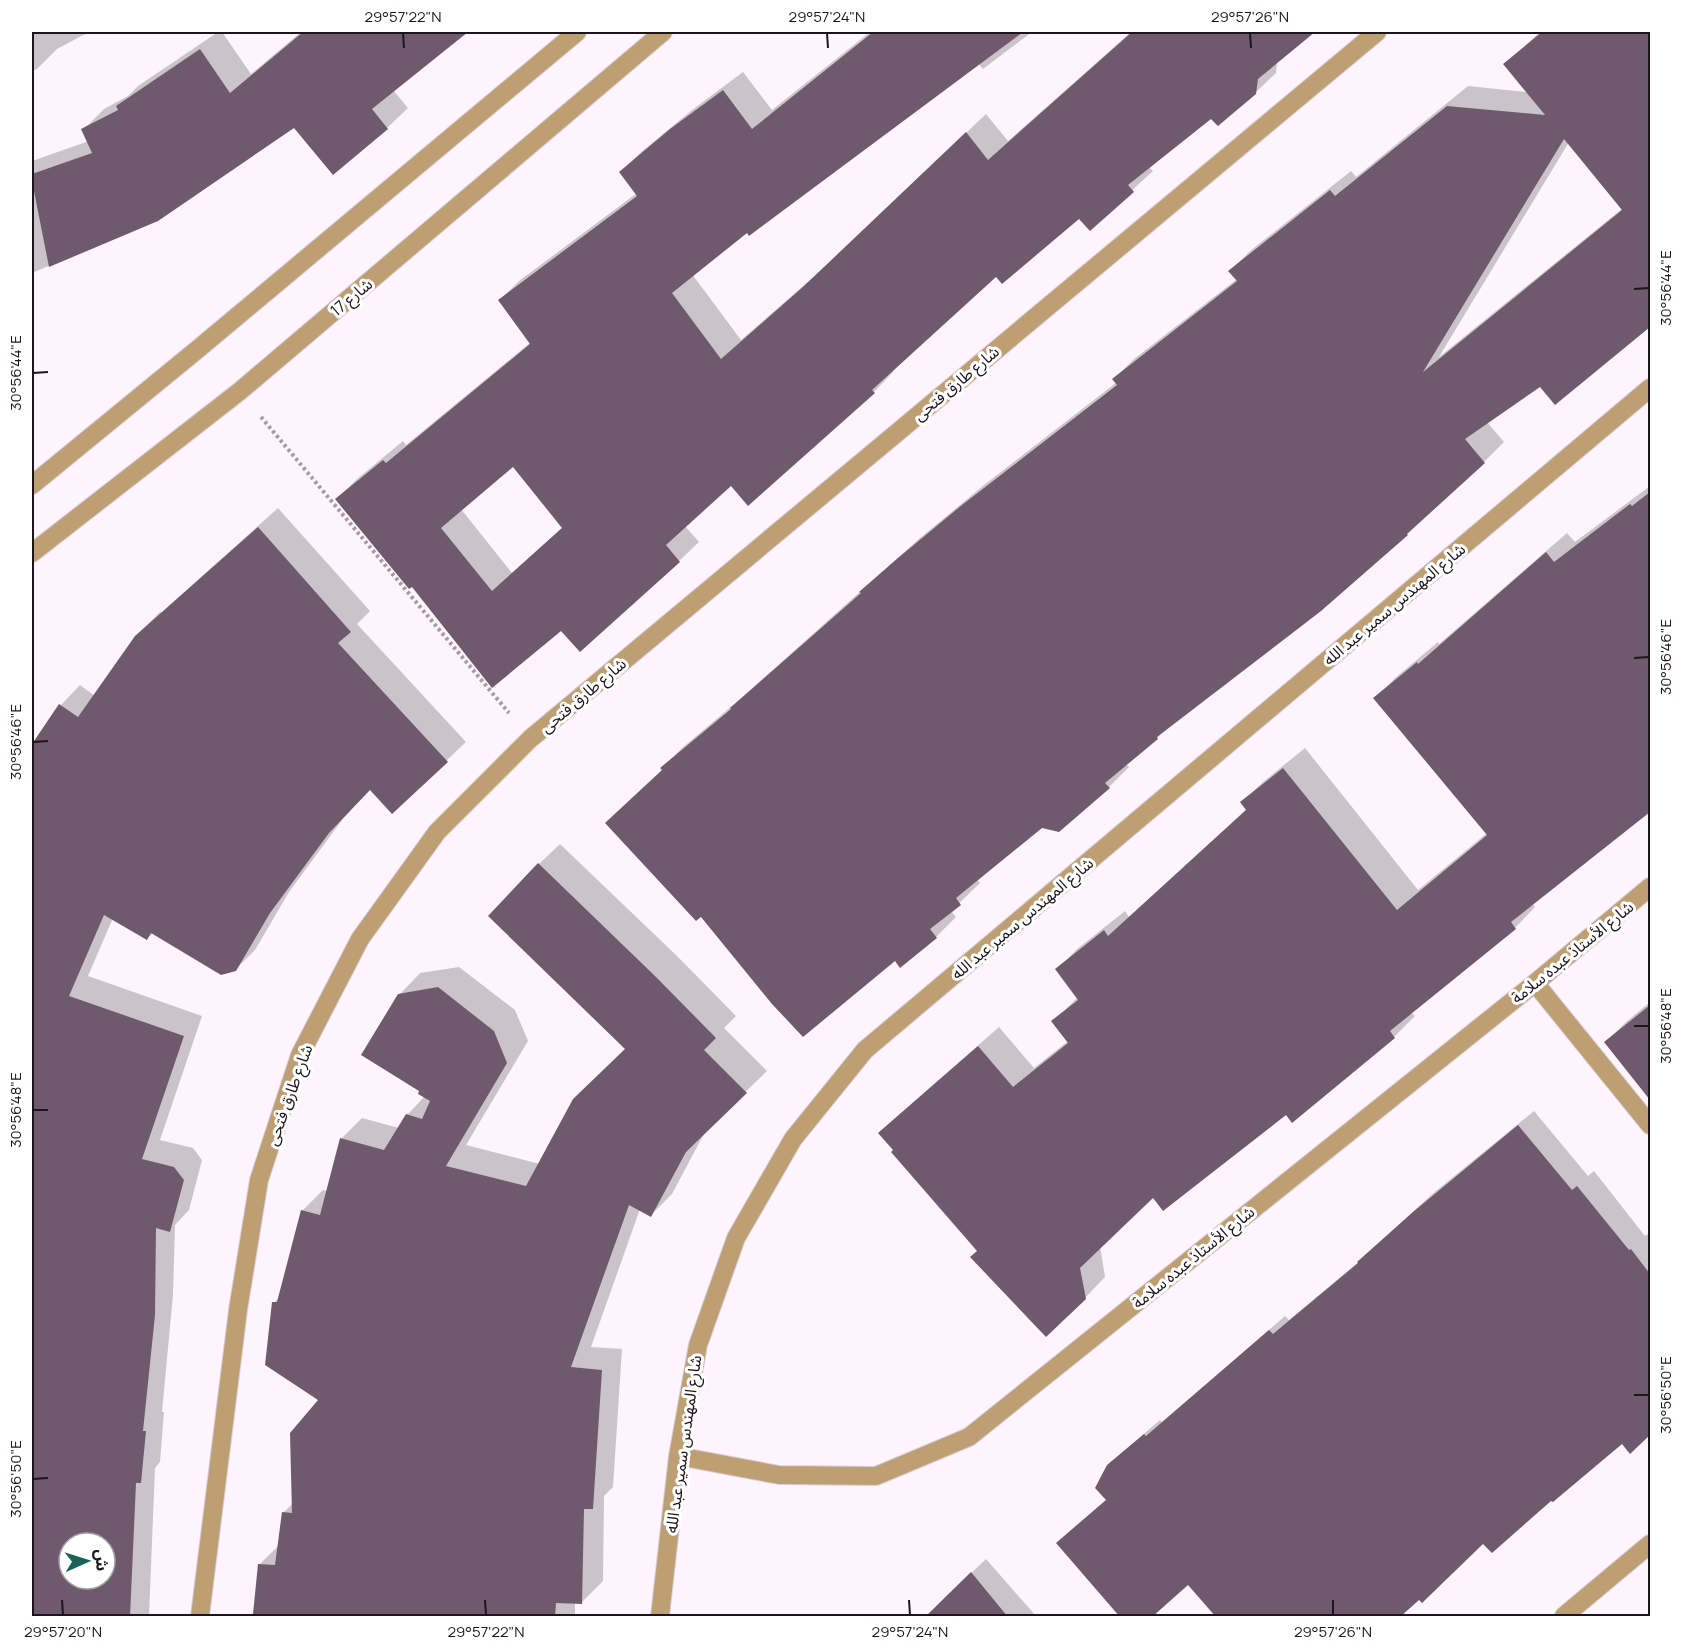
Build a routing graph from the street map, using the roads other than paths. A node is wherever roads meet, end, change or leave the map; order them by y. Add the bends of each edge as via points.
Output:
1 (577, 32) edge
2 (663, 32) edge
3 (1377, 32) edge
4 (1650, 388) edge
5 (32, 485) edge
6 (32, 553) edge
7 (1650, 888) edge
8 (1535, 983) junction
9 (1650, 1125) edge
10 (678, 1456) junction
11 (1650, 1544) edge
12 (200, 1617) edge
13 (660, 1617) edge
14 (1564, 1617) edge

1 - 5 street
2 - 6 street, شارع 17 via 240,391
3 - 12 street, شارع طارق فتحى via 530,739 437,832 360,939 300,1055 259,1180 238,1310
4 - 10 street, شارع المهندس سمير عبد الله via 865,1050 793,1138 736,1238 698,1345
7 - 8 street, شارع الأستاذ عبده سلامة
8 - 9 street
8 - 10 street, شارع الأستاذ عبده سلامة via 969,1437 876,1476 779,1475
10 - 13 street, شارع المهندس سمير عبد الله
11 - 14 street

